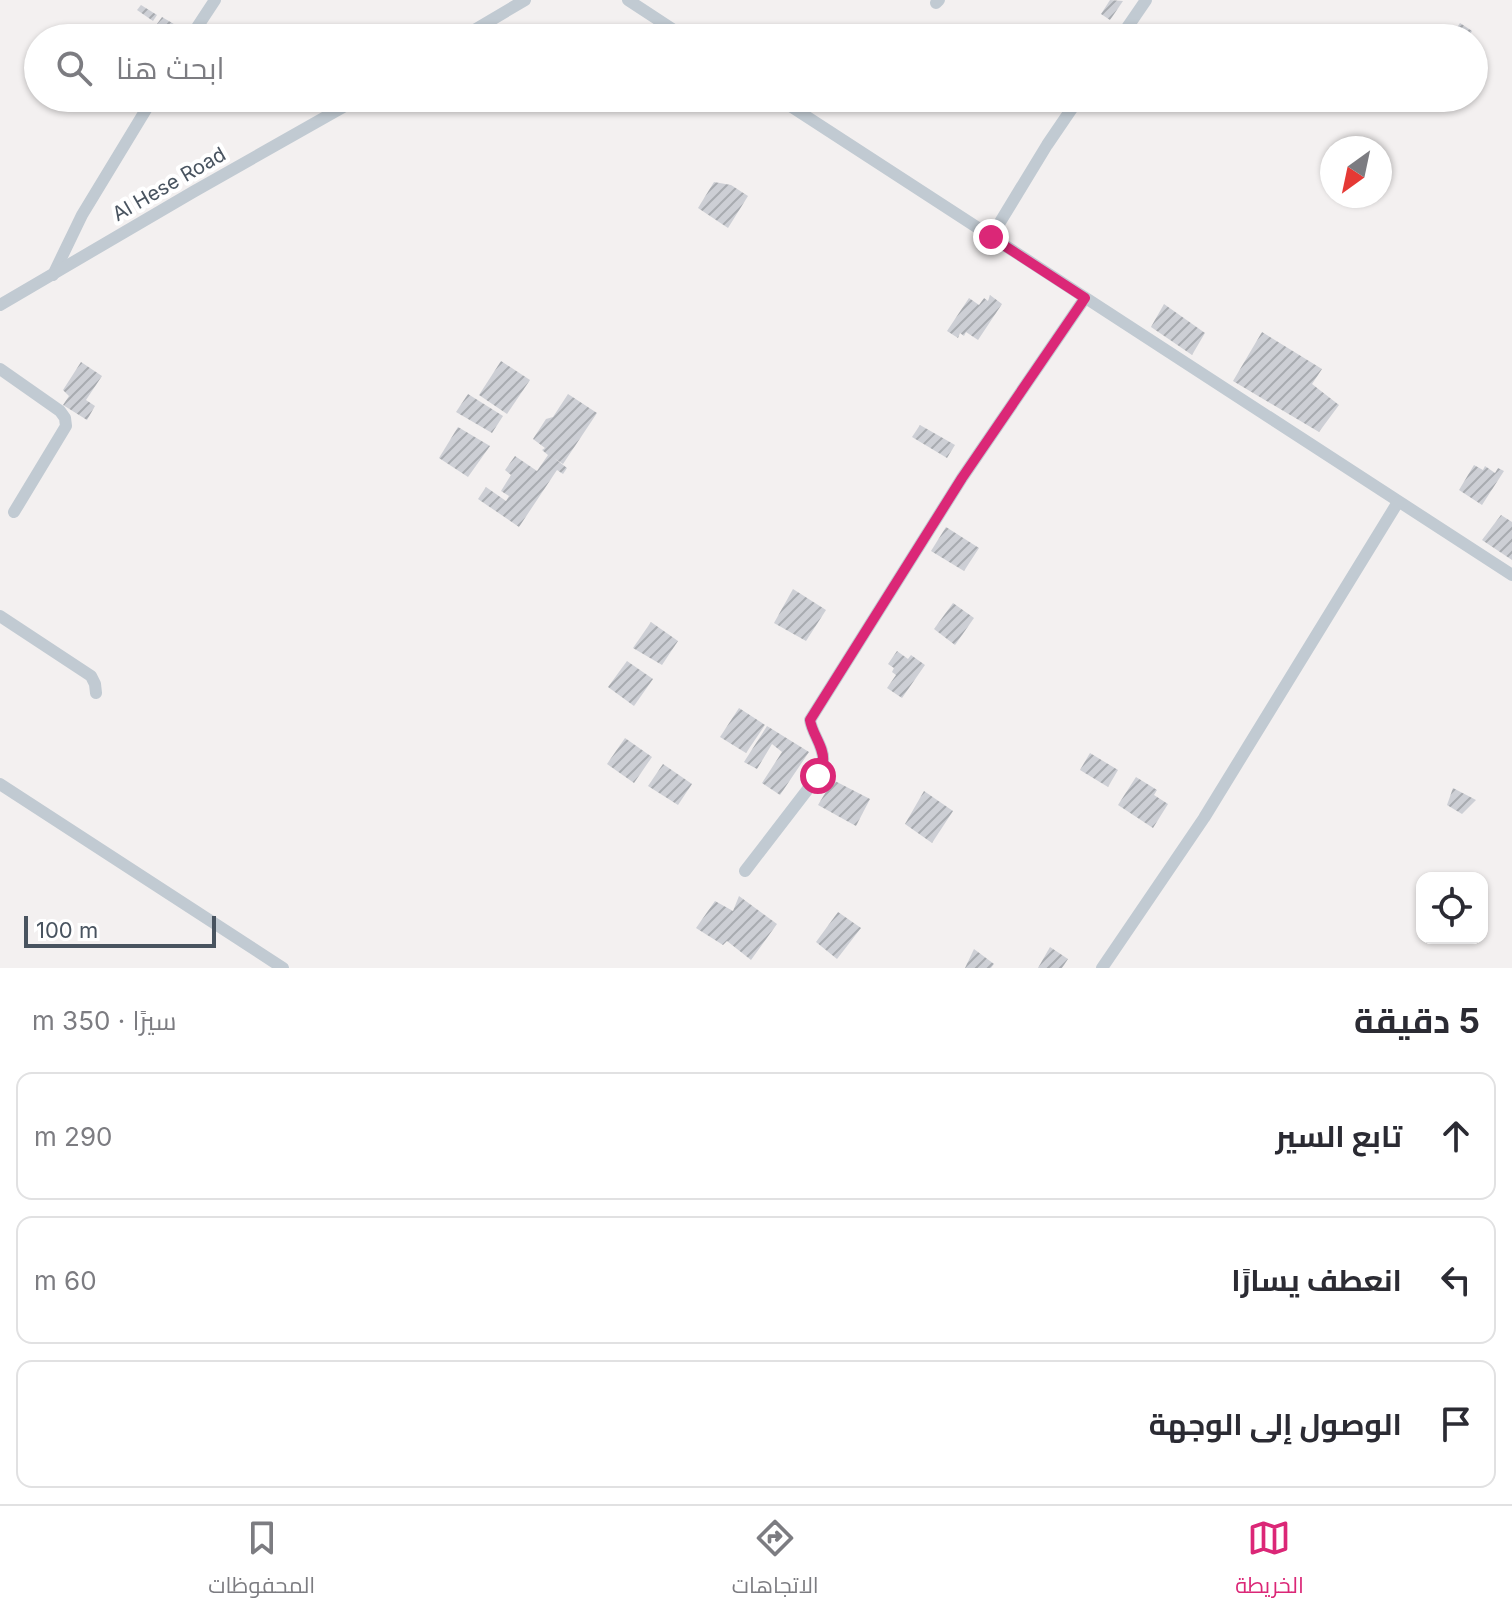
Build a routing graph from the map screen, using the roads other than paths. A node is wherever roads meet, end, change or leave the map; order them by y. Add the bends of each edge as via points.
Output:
1 (215, 0) edge
2 (525, 0) edge
3 (628, 0) edge
4 (1146, 0) edge
5 (199, 24) edge
6 (485, 24) edge
7 (665, 24) edge
8 (1130, 24) edge
9 (145, 112) edge
10 (334, 112) edge
11 (799, 112) edge
12 (1069, 112) edge
13 (991, 237) junction
14 (53, 275) junction
15 (1085, 298) junction
16 (0, 305) edge
17 (0, 369) edge
18 (1398, 502) junction
19 (14, 512) dead end
20 (1512, 575) edge
21 (0, 616) edge
22 (96, 693) dead end
23 (0, 784) edge
24 (745, 871) dead end
25 (283, 968) edge
26 (1102, 968) edge

1 - 5 street
2 - 6 street
3 - 7 street
4 - 8 street
9 - 14 street via 82,215
10 - 14 street, Al Hese Road
11 - 13 street
12 - 13 street
13 - 15 street
14 - 16 street, Al Hese Road
15 - 18 street
15 - 24 street via 962,478 810,720 824,760 818,776
17 - 19 street via 54,405 66,426
18 - 20 street
18 - 26 street via 1204,818
21 - 22 street via 91,676
23 - 25 street

